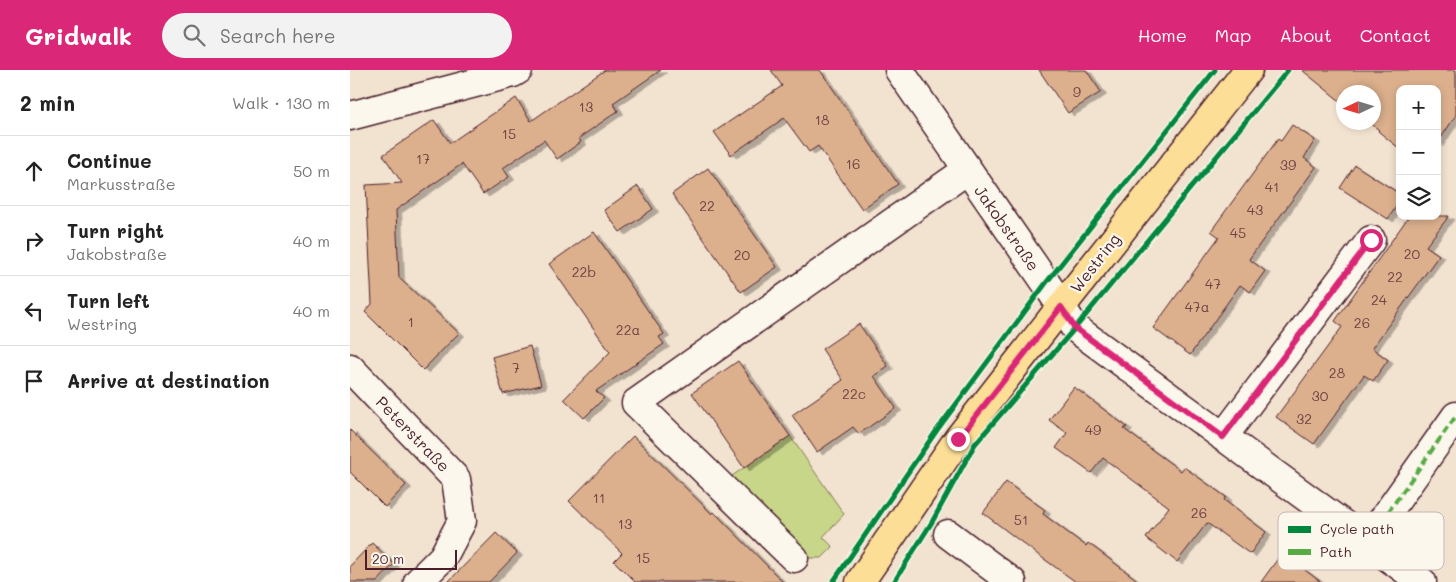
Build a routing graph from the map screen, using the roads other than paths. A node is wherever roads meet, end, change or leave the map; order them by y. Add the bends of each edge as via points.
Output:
1 (518, 70) edge
2 (899, 70) edge
3 (1248, 70) edge
4 (350, 116) edge
5 (967, 170) junction
6 (1371, 240) dead end
7 (1061, 307) junction
8 (350, 368) edge
9 (1456, 416) edge
10 (1223, 437) junction
11 (1326, 512) edge
12 (1388, 512) edge
13 (948, 534) dead end
14 (794, 558) dead end
15 (1406, 570) edge
16 (418, 582) edge
17 (860, 582) edge
18 (1012, 582) edge
19 (1422, 582) edge

1 - 4 street
2 - 5 street, Jakobstraße
3 - 7 main road, Westring
5 - 7 street, Jakobstraße
5 - 14 street via 636,404
6 - 10 street
7 - 10 street, Jakobstraße via 1075,328
7 - 17 main road, Westring via 958,439
8 - 16 street, Peterstraße via 456,479 462,521 443,557
9 - 12 street
10 - 11 street, Jakobstraße
13 - 18 street
15 - 19 street, Jakobstraße

